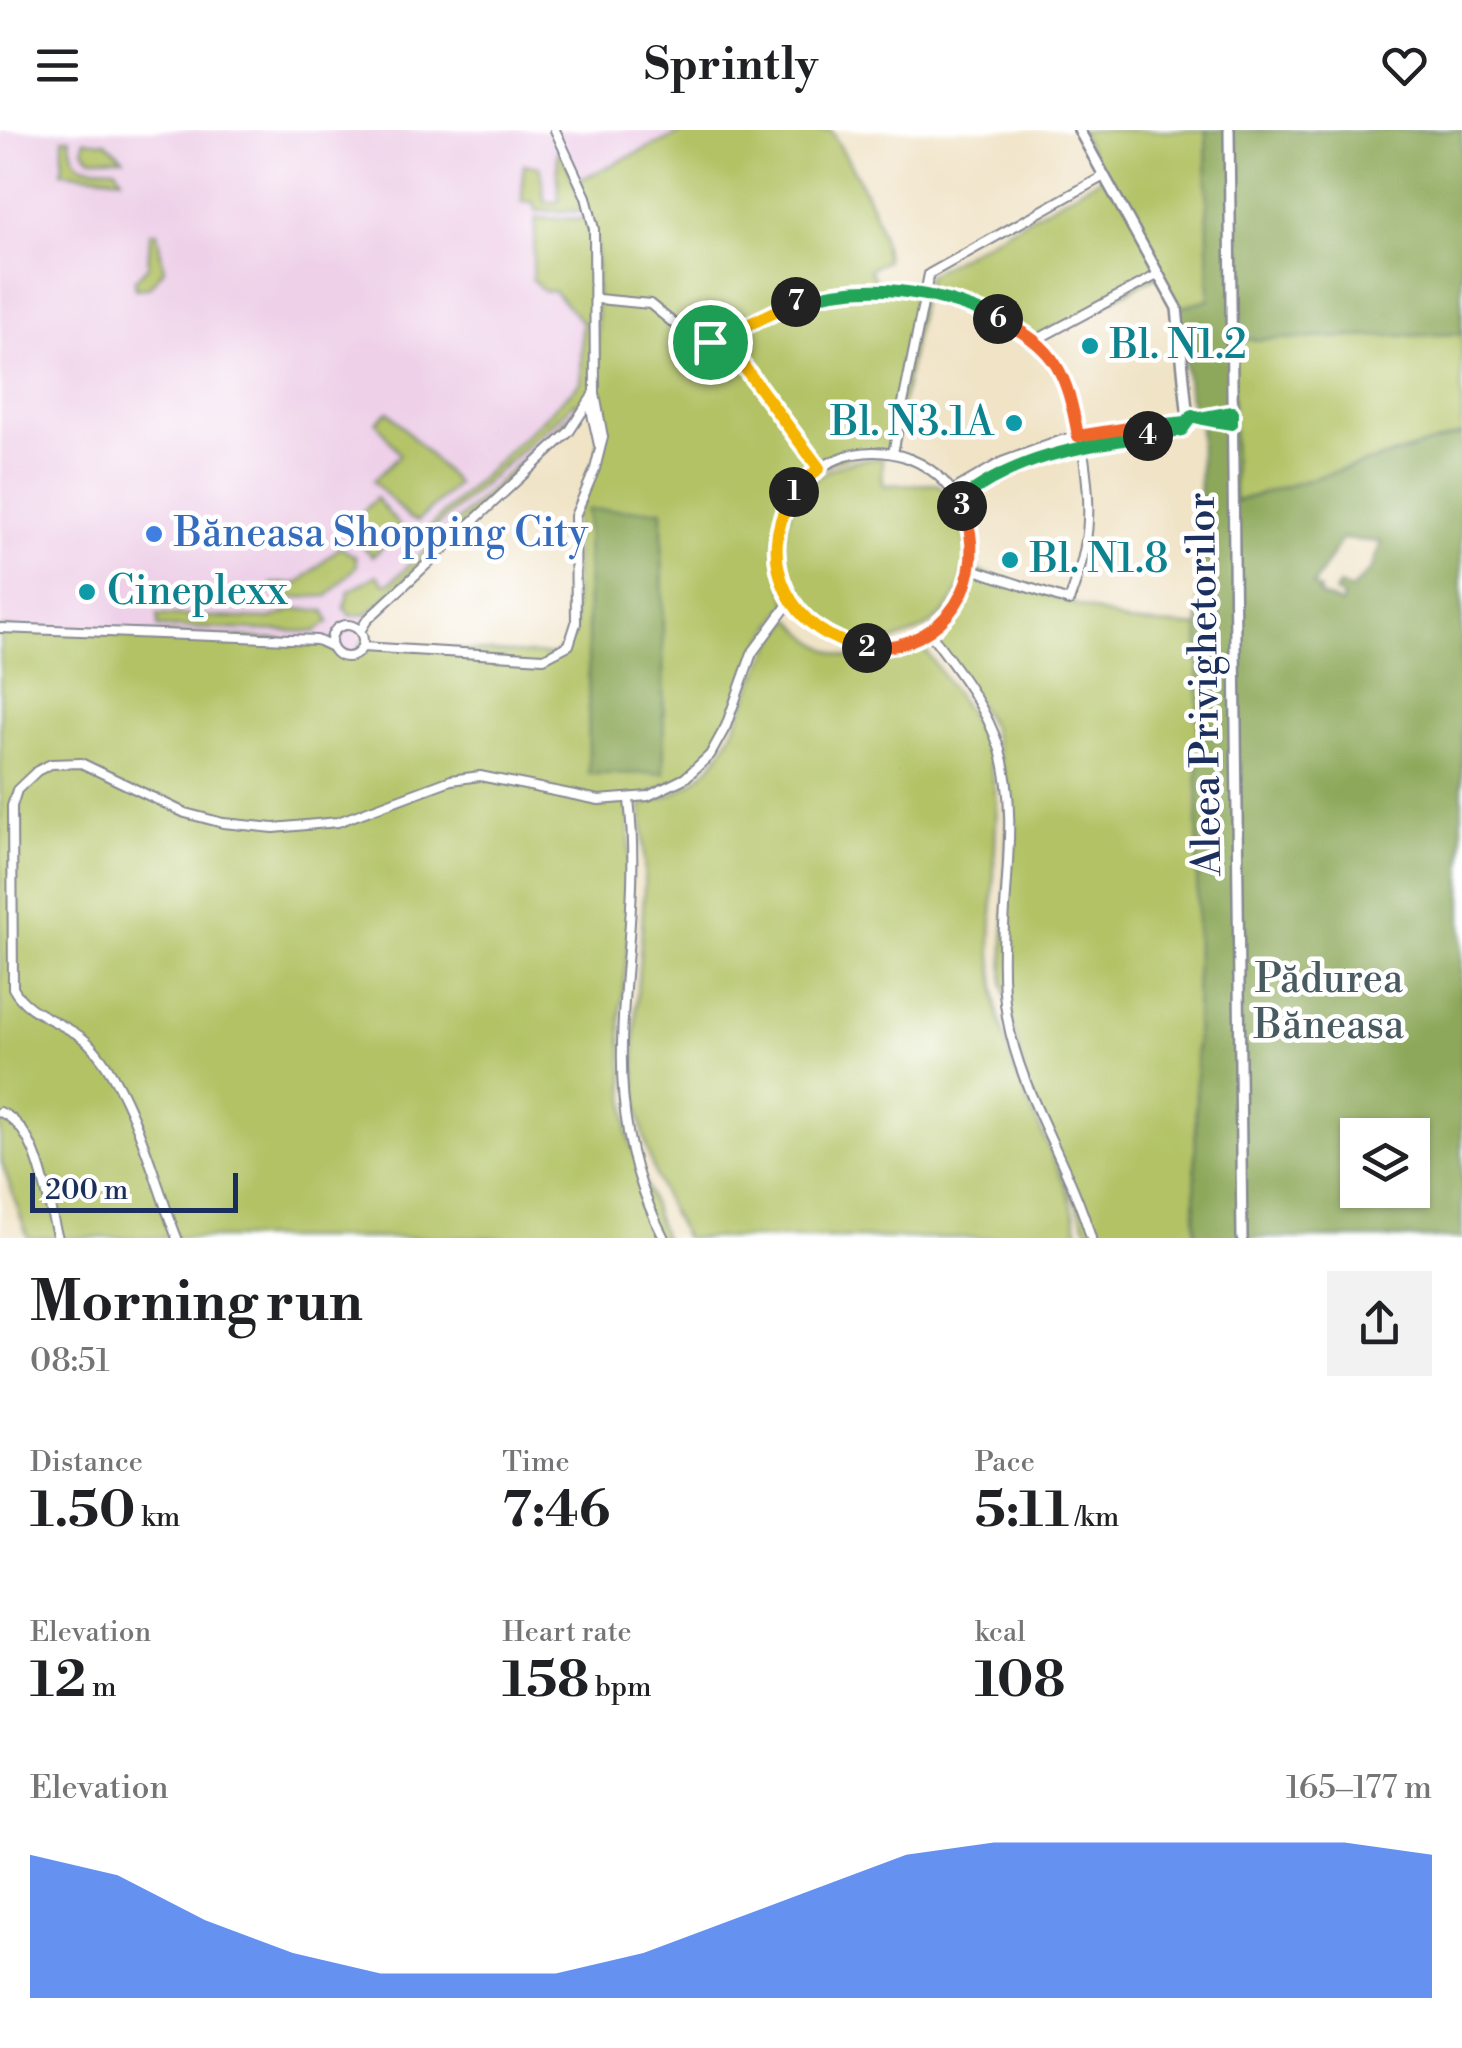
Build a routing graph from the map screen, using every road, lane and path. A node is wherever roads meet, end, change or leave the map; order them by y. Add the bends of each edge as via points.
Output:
1 (554, 130) edge
2 (1079, 130) edge
3 (1229, 130) edge
4 (1104, 176) junction
5 (1159, 274) junction
6 (922, 293) junction
7 (598, 299) junction
8 (731, 333) junction
9 (710, 338) junction
10 (1036, 340) junction
11 (730, 348) junction
12 (594, 392) junction
13 (1232, 412) junction
14 (586, 417) junction
15 (1192, 419) junction
16 (1232, 424) junction
17 (598, 429) junction
18 (568, 432) junction
19 (1078, 441) junction
20 (893, 454) junction
21 (819, 468) junction
22 (952, 491) junction
23 (959, 501) junction
24 (972, 569) junction
25 (789, 602) junction
26 (0, 628) edge
27 (359, 631) junction
28 (930, 633) junction
29 (332, 634) junction
30 (317, 640) junction
31 (362, 646) junction
32 (383, 646) junction
33 (332, 647) junction
34 (629, 800) junction
35 (0, 886) edge
36 (11, 886) junction
37 (0, 1112) edge
38 (58, 1238) edge
39 (177, 1238) edge
40 (664, 1238) edge
41 (1091, 1238) edge
42 (1242, 1238) edge

1 - 7 street via 592,214
2 - 4 street
3 - 13 street, Aleea Privighetorilor
4 - 5 street
4 - 6 street via 938,266
5 - 10 street
5 - 15 street via 1180,316
6 - 8 street via 880,288 818,295
6 - 10 street via 958,301
6 - 20 street
7 - 9 street via 650,304 683,332
7 - 12 street
8 - 9 street via 718,328
8 - 11 street
9 - 11 street via 718,350
10 - 19 street via 1068,384
11 - 21 street
12 - 14 street
12 - 17 street
13 - 15 street
13 - 16 street, Aleea Privighetorilor
14 - 17 street
14 - 18 street
15 - 16 street
15 - 19 street via 1182,430
16 - 42 street, Aleea Privighetorilor
17 - 18 street
17 - 32 street via 600,449 575,516 576,623 564,650 544,658
18 - 27 street
19 - 22 street via 1021,454
19 - 23 street via 1008,470
19 - 24 street via 1088,518 1069,602
20 - 21 street via 864,453
20 - 22 street via 923,466
21 - 25 street via 793,494 776,532 778,571
22 - 23 street
23 - 24 street via 972,542
24 - 28 street via 959,602
25 - 28 street via 812,626 854,646 885,647
25 - 34 street via 752,653 710,755 672,786
26 - 30 street
27 - 29 street via 339,626
27 - 31 street
27 - 32 street
28 - 41 street via 982,708 1000,749 1008,796 1001,947 1007,1018 1026,1082
29 - 30 street
29 - 33 street
30 - 33 street
31 - 32 street
31 - 33 street via 347,657
34 - 36 street via 585,798 480,776 451,780 338,822 250,827 184,813 93,766 67,762 36,771 17,790
34 - 40 street via 630,929 620,1073 634,1160
35 - 36 street
36 - 39 street via 13,988 25,1004 81,1036 109,1069
37 - 38 street via 26,1133

